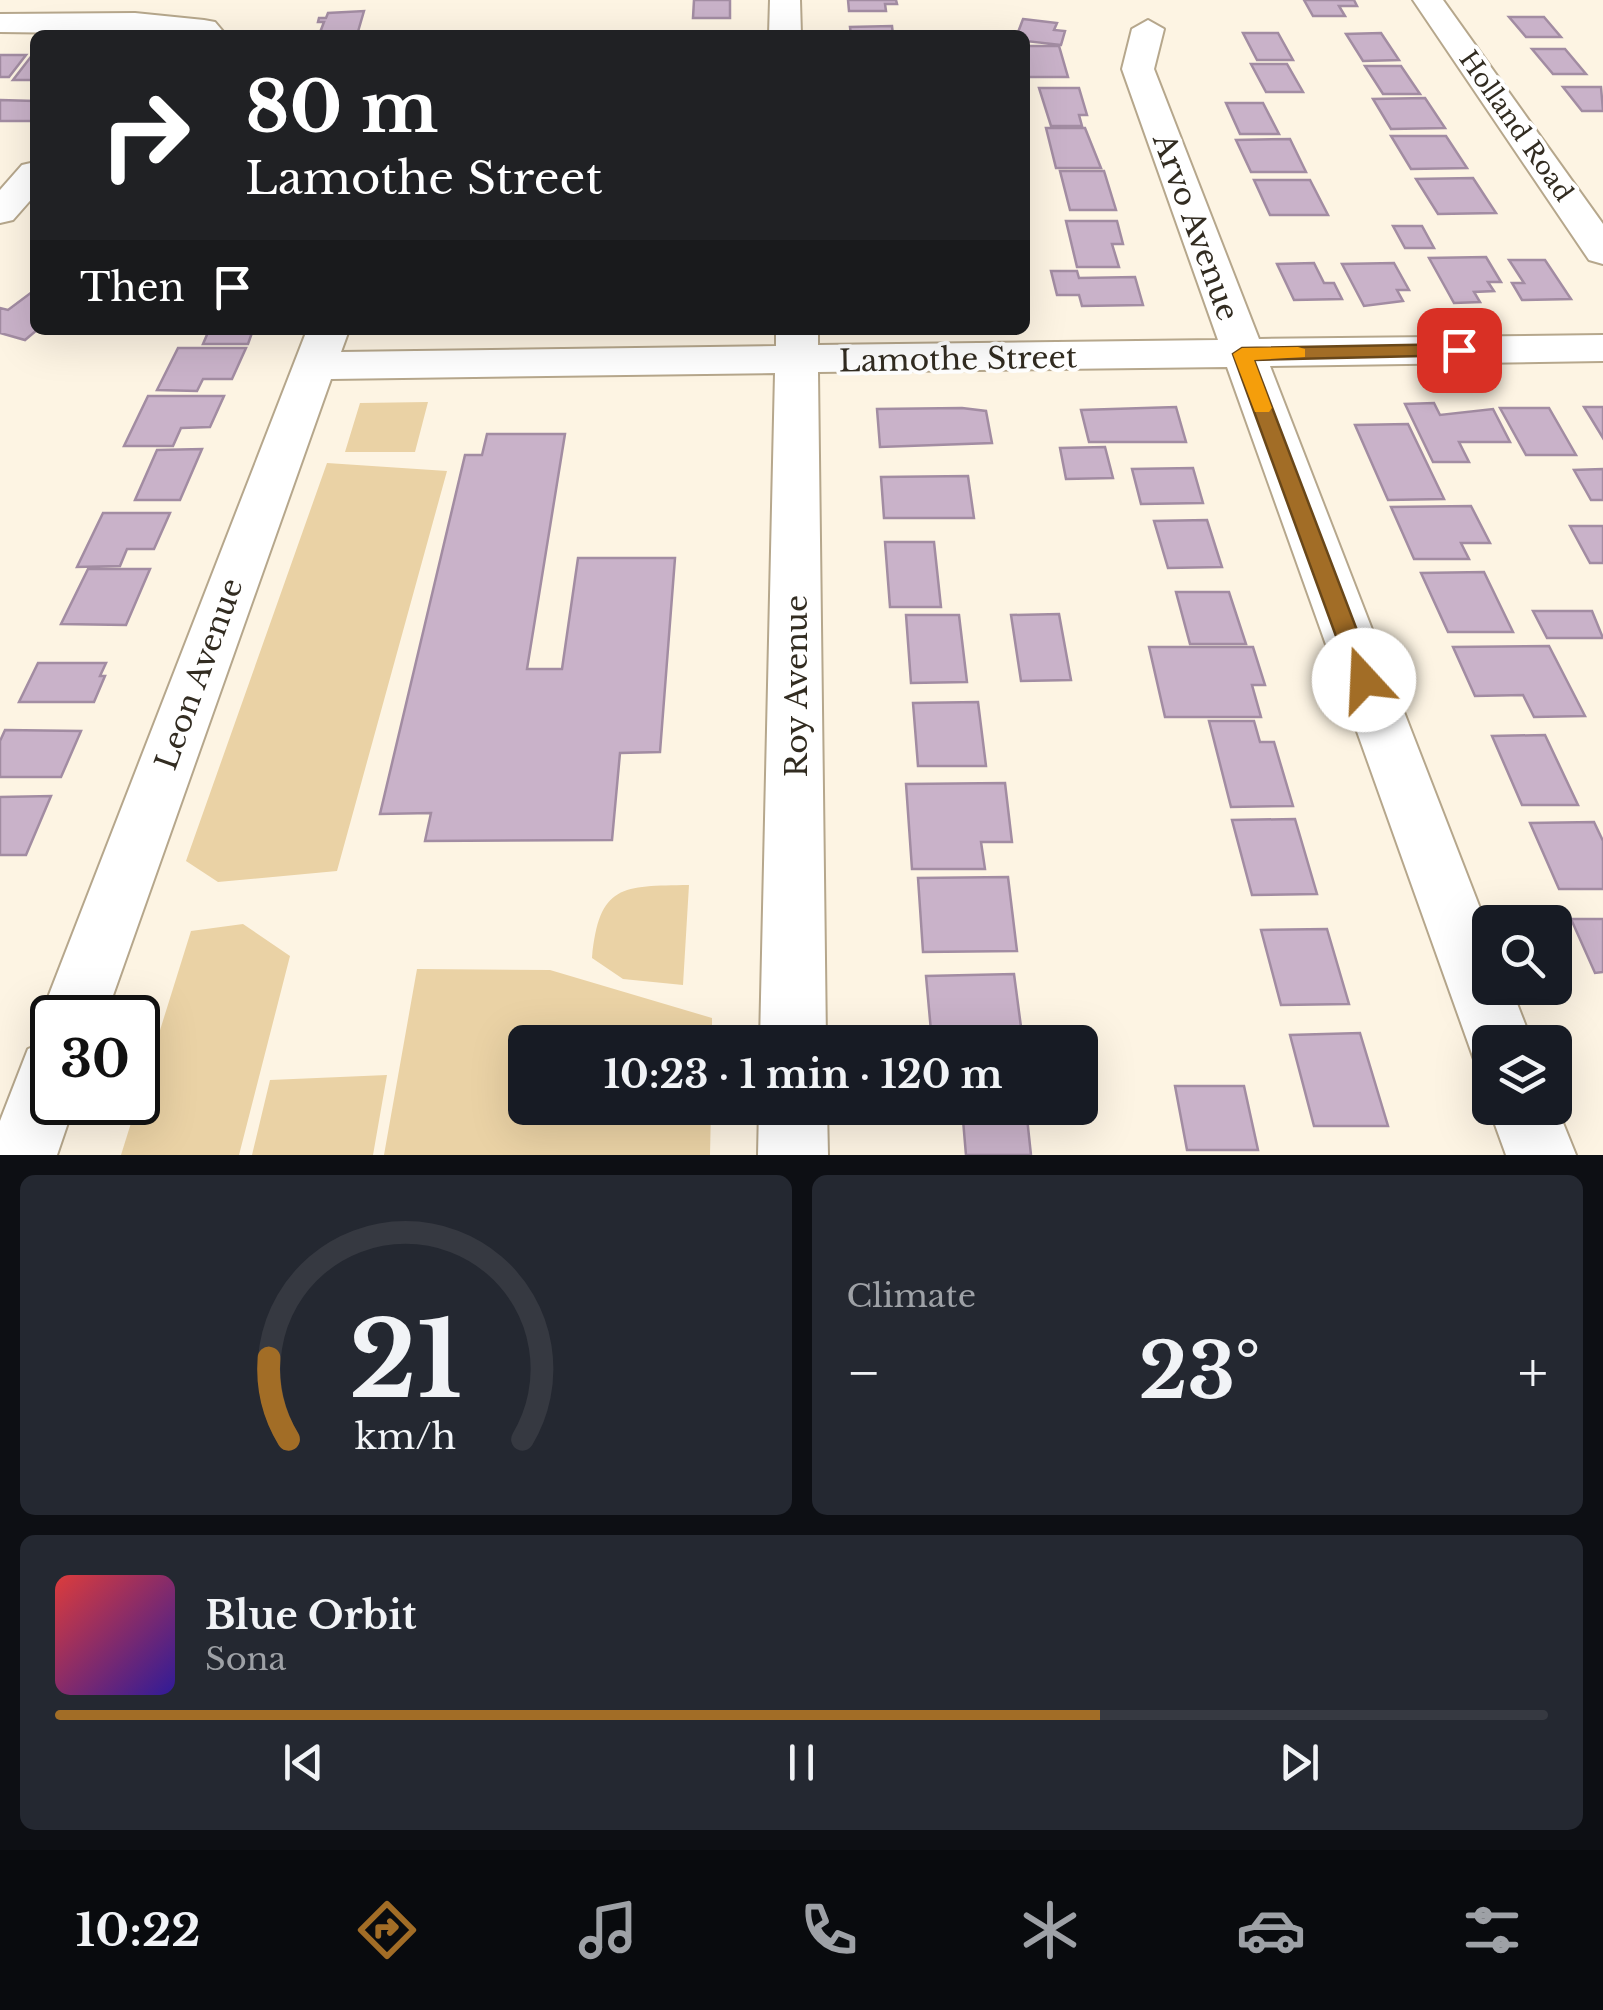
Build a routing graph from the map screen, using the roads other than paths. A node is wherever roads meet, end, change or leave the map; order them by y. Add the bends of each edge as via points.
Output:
1 (786, 0) edge
2 (1428, 0) edge
3 (0, 23) edge
4 (205, 30) edge
5 (785, 30) edge
6 (1148, 30) dead end
7 (30, 179) edge
8 (0, 212) edge
9 (1603, 252) edge
10 (797, 346) edge
11 (320, 348) edge
12 (1603, 348) edge
13 (1242, 354) junction
14 (81, 995) edge
15 (794, 1025) edge
16 (1493, 1025) edge
17 (33, 1125) edge
18 (793, 1125) edge
19 (1530, 1125) edge
20 (22, 1155) edge
21 (793, 1155) edge
22 (1541, 1155) edge

1 - 5 street
2 - 9 street, Holland Road
3 - 4 street via 135,22
6 - 13 street, Arvo Avenue via 1138,69
7 - 8 street
10 - 11 street, Lamothe Street
10 - 13 street, Lamothe Street
10 - 15 street, Roy Avenue
11 - 14 street, Leon Avenue
12 - 13 street, Lamothe Street
13 - 16 street, Arvo Avenue
17 - 20 street
18 - 21 street
19 - 22 street

